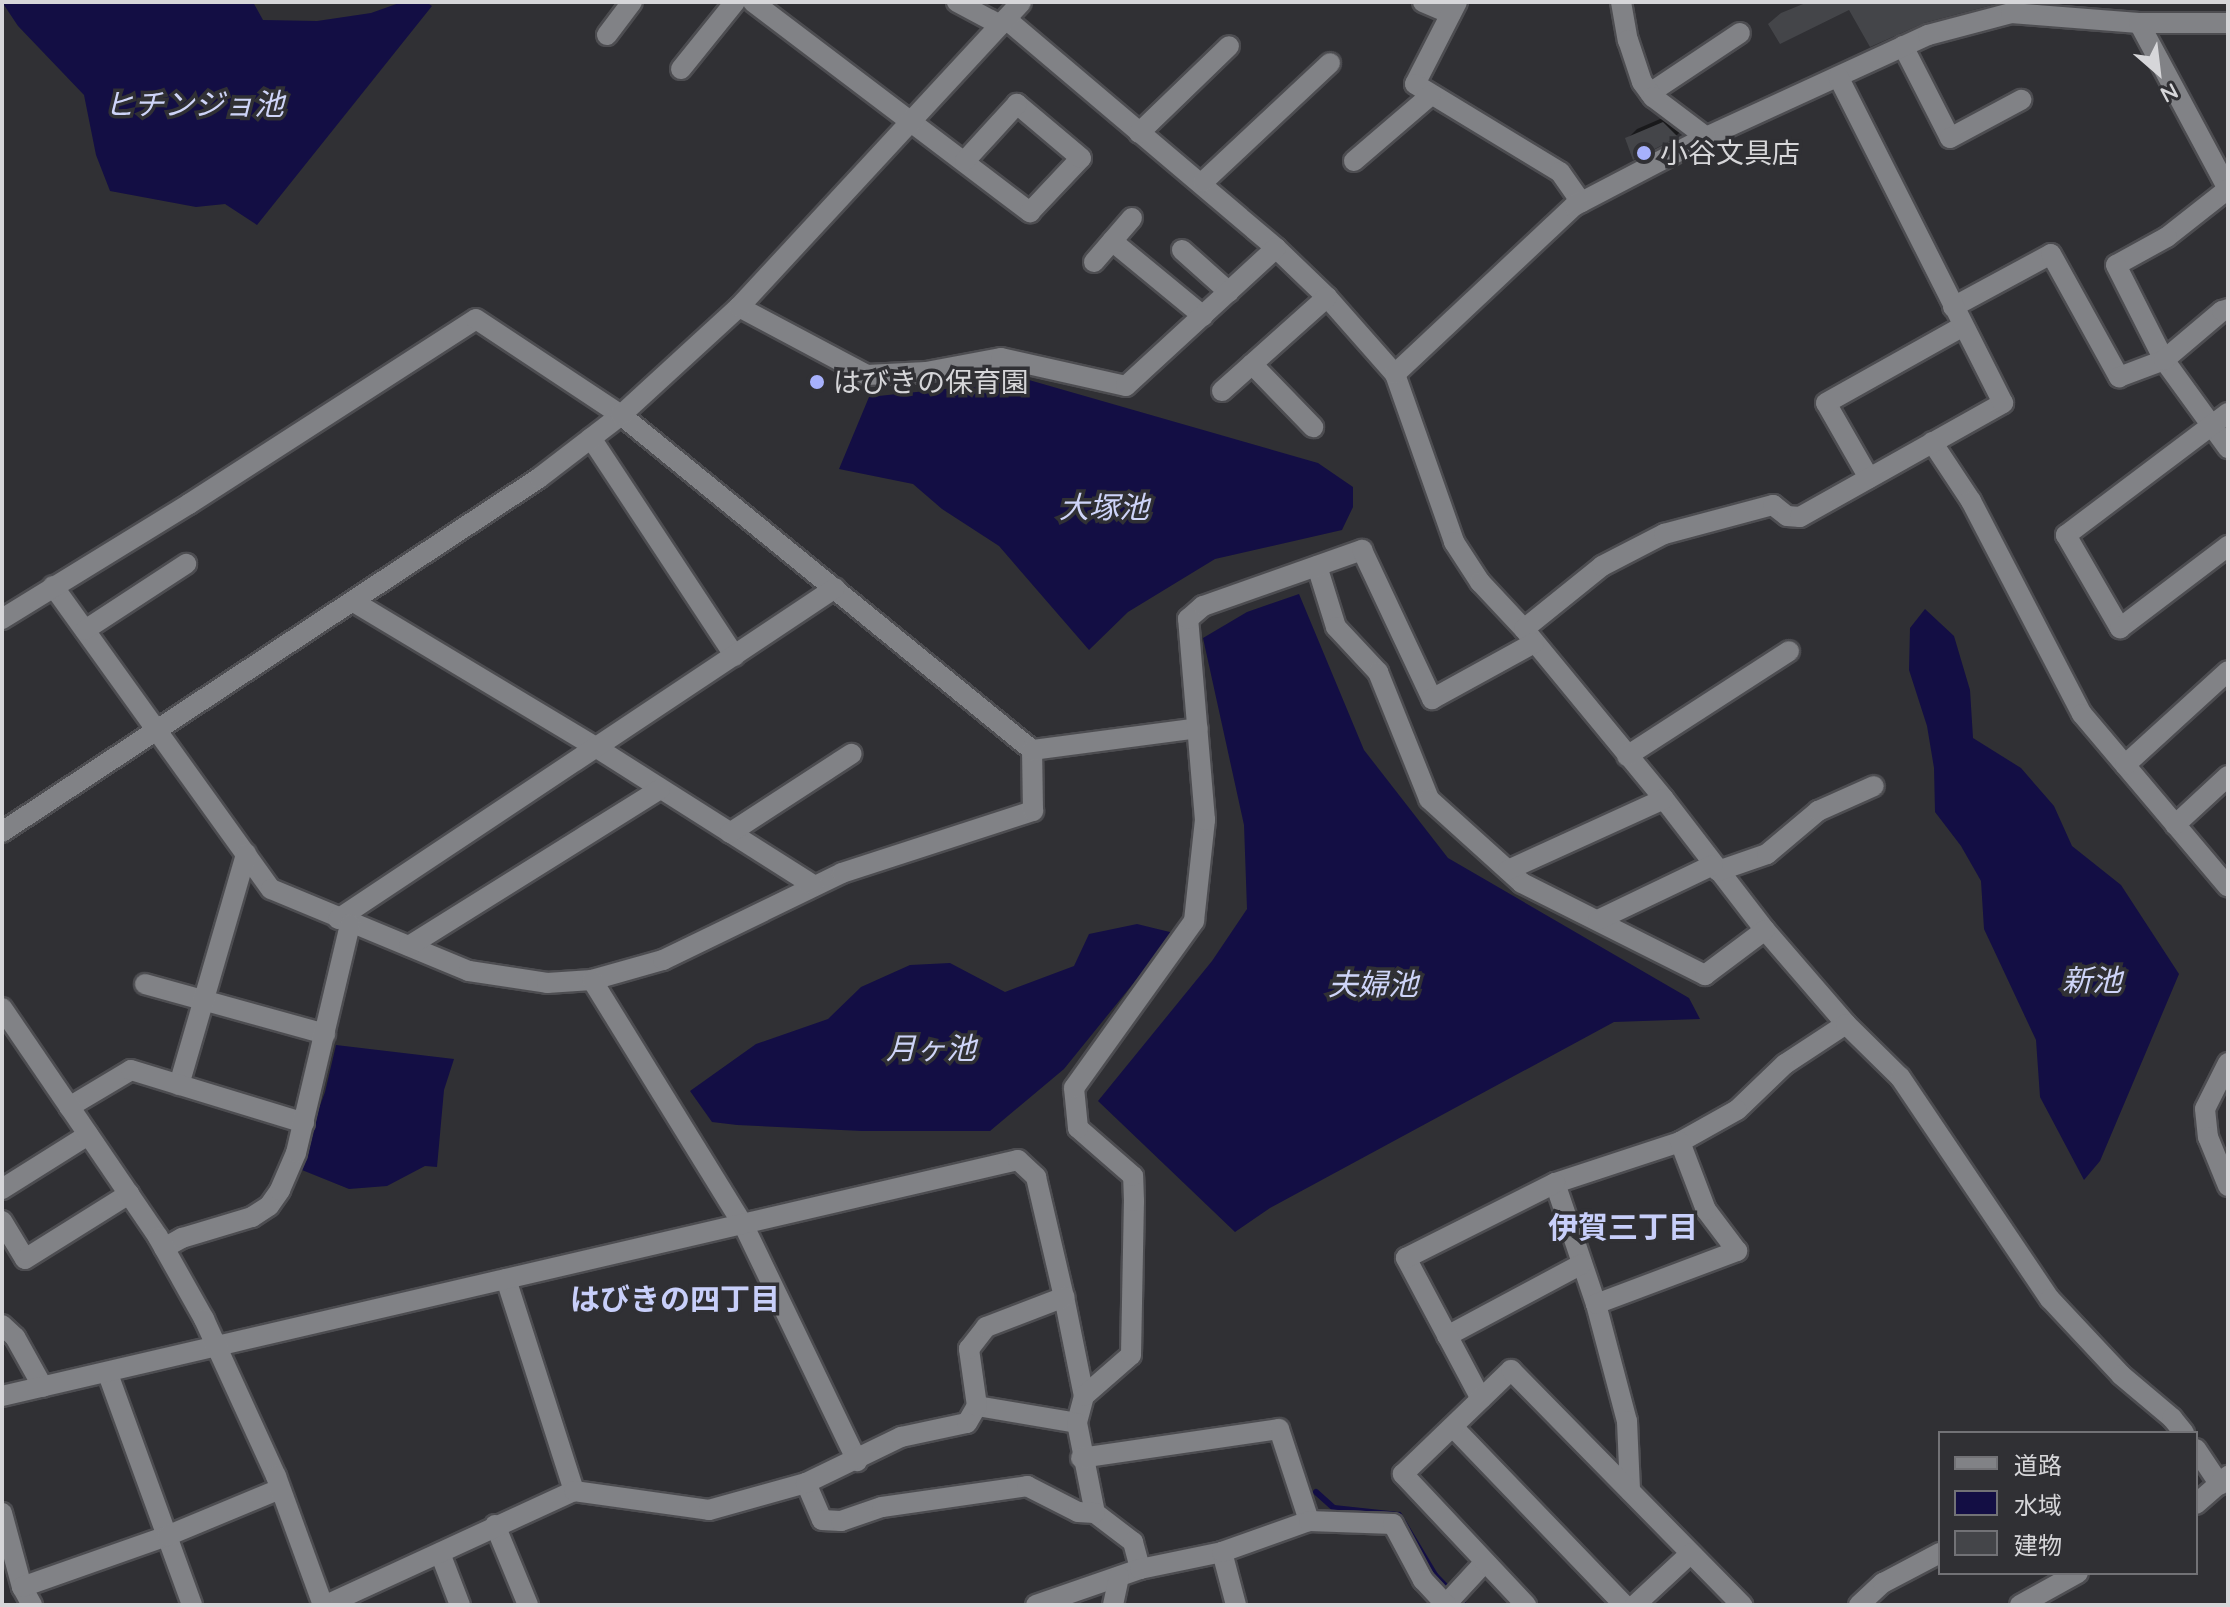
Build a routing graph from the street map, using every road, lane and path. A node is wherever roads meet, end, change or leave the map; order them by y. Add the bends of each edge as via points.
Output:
1 (632, 2) edge
2 (735, 2) edge
3 (753, 2) edge
4 (957, 2) edge
5 (1021, 2) edge
6 (1423, 2) edge
7 (1621, 2) edge
8 (1454, 8) edge
9 (2009, 8) edge
10 (1003, 22) junction
11 (2139, 23) junction
12 (2228, 23) edge
13 (1740, 33) dead end
14 (607, 35) dead end
15 (1229, 46) dead end
16 (1903, 46) junction
17 (1330, 63) dead end
18 (681, 69) dead end
19 (1838, 77) junction
20 (1650, 93) junction
21 (1431, 95) junction
22 (2021, 100) dead end
23 (911, 119) junction
24 (1139, 133) junction
25 (1706, 137) junction
26 (965, 161) junction
27 (1354, 161) dead end
28 (1203, 182) junction
29 (2228, 189) edge
30 (1581, 202) junction
31 (1132, 218) dead end
32 (1112, 241) junction
33 (1276, 248) junction
34 (1182, 250) dead end
35 (1094, 262) dead end
36 (1229, 292) junction
37 (1327, 297) junction
38 (739, 307) junction
39 (1953, 307) junction
40 (2228, 309) edge
41 (1203, 316) junction
42 (1963, 326) junction
43 (2164, 360) junction
44 (1252, 364) junction
45 (1395, 374) junction
46 (1222, 391) dead end
47 (2228, 413) edge
48 (621, 415) junction
49 (2211, 425) junction
50 (1313, 427) dead end
51 (591, 438) junction
52 (1932, 442) junction
53 (2228, 448) edge
54 (1869, 478) junction
55 (2228, 546) edge
56 (186, 564) dead end
57 (1317, 566) junction
58 (53, 586) junction
59 (835, 588) junction
60 (354, 602) junction
61 (2, 619) edge
62 (85, 630) junction
63 (1529, 636) junction
64 (1789, 651) dead end
65 (735, 656) junction
66 (2228, 671) edge
67 (1198, 728) junction
68 (158, 731) junction
69 (597, 748) junction
70 (1032, 750) junction
71 (851, 754) dead end
72 (1627, 756) junction
73 (2125, 765) junction
74 (2228, 776) edge
75 (1874, 786) dead end
76 (660, 789) junction
77 (1664, 799) junction
78 (2175, 825) junction
79 (2, 832) edge
80 (730, 833) junction
81 (246, 854) junction
82 (1715, 868) junction
83 (1508, 870) junction
84 (813, 885) junction
85 (2228, 886) edge
86 (1598, 920) junction
87 (344, 922) junction
88 (1765, 930) junction
89 (409, 946) junction
90 (592, 980) junction
91 (145, 984) dead end
92 (204, 999) junction
93 (2, 1008) edge
94 (1846, 1024) junction
95 (325, 1034) junction
96 (2228, 1063) edge
97 (179, 1085) junction
98 (2228, 1099) edge
99 (69, 1107) junction
100 (2206, 1119) junction
101 (304, 1123) junction
102 (88, 1135) junction
103 (1680, 1142) junction
104 (1555, 1183) junction
105 (2228, 1186) edge
106 (2, 1189) edge
107 (129, 1194) junction
108 (2, 1221) edge
109 (744, 1226) junction
110 (164, 1248) junction
111 (1582, 1264) junction
112 (506, 1279) junction
113 (1064, 1297) junction
114 (1596, 1304) junction
115 (2, 1325) edge
116 (1447, 1336) junction
117 (217, 1345) junction
118 (108, 1374) junction
119 (43, 1387) junction
120 (2, 1396) edge
121 (1084, 1396) junction
122 (1481, 1399) junction
123 (977, 1406) junction
124 (1077, 1423) junction
125 (1453, 1427) junction
126 (2182, 1431) edge
127 (2198, 1453) edge
128 (1081, 1458) junction
129 (857, 1461) junction
130 (2224, 1480) edge
131 (806, 1483) junction
132 (280, 1489) junction
133 (574, 1491) junction
134 (1630, 1491) junction
135 (2198, 1502) edge
136 (2, 1513) edge
137 (1095, 1513) junction
138 (1309, 1521) junction
139 (495, 1525) junction
140 (167, 1536) junction
141 (1222, 1552) junction
142 (440, 1553) junction
143 (1691, 1553) junction
144 (1938, 1554) edge
145 (1484, 1563) junction
146 (1140, 1569) junction
147 (2074, 1575) edge
148 (1119, 1577) junction
149 (27, 1596) edge
150 (1447, 1604) edge
151 (192, 1605) edge
152 (324, 1605) edge
153 (460, 1605) edge
154 (528, 1605) edge
155 (1036, 1605) edge
156 (1113, 1605) edge
157 (1236, 1605) edge
158 (1526, 1605) edge
159 (1624, 1605) edge
160 (1635, 1605) edge
161 (1742, 1605) edge
162 (1859, 1605) edge
163 (2020, 1605) edge

1 - 14 street
2 - 18 street
3 - 23 street
4 - 10 street
5 - 10 street
6 - 8 street
7 - 20 street via 1636,71
8 - 21 street via 1415,84
9 - 11 street
9 - 16 street
10 - 23 street
10 - 24 street
11 - 12 street
11 - 29 street
13 - 20 street
15 - 24 street
16 - 19 street
16 - 22 street via 1950,138
17 - 28 street
19 - 25 street
19 - 39 street
20 - 25 street
21 - 27 street
21 - 30 street via 1560,172
23 - 26 street
23 - 38 street
24 - 28 street
25 - 30 street
26 - 26 street via 1030,212 1081,158 1017,104
28 - 33 street
29 - 43 street via 2167,237 2116,265
30 - 45 street
31 - 32 street
32 - 35 street
32 - 41 street
33 - 36 street
33 - 37 street
34 - 36 street
36 - 41 street
37 - 44 street
37 - 45 street
38 - 41 street via 867,375 926,372 1001,358 1126,386
38 - 48 street
39 - 42 street
39 - 43 street via 2051,254 2119,377
40 - 43 street
42 - 52 street via 2003,403
42 - 54 street via 1826,403
43 - 49 street
44 - 46 street
44 - 50 street
45 - 63 street via 1454,542 1480,582
47 - 49 street
48 - 51 street
48 - 58 street via 476,319
48 - 59 street
49 - 53 street
49 - 55 street via 2066,535 2120,628
51 - 60 street
51 - 65 street
52 - 54 street
52 - 73 street via 1971,501 2082,714
54 - 63 street via 1800,517 1787,516 1773,505 1664,534 1602,566
56 - 62 street
57 - 63 street via 1362,550 1432,699
57 - 67 street via 1203,606 1188,619
57 - 83 street via 1336,627 1378,672 1429,799
58 - 61 street
58 - 62 street
59 - 65 street
59 - 70 street
60 - 68 street
60 - 69 street
62 - 68 street
63 - 72 street
64 - 72 street
65 - 69 street
66 - 73 street
67 - 70 street
67 - 121 street via 1205,820 1194,921 1074,1088 1078,1128 1133,1176 1134,1201 1131,1355
68 - 79 street
68 - 81 street
69 - 76 street
69 - 87 street
70 - 84 street via 1033,811
71 - 80 street
72 - 77 street
73 - 78 street
74 - 78 street
75 - 82 street via 1818,811 1767,854
76 - 80 street
76 - 89 street
77 - 82 street
77 - 83 street
78 - 85 street
80 - 84 street
81 - 87 street via 271,889
81 - 92 street
82 - 86 street
82 - 88 street
83 - 86 street via 1522,883
84 - 90 street via 663,960
86 - 88 street via 1705,975
87 - 89 street
87 - 95 street
88 - 94 street
89 - 90 street via 469,971 547,983
90 - 109 street
91 - 92 street
92 - 95 street
92 - 97 street
93 - 99 street
94 - 103 street via 1785,1064 1737,1110
94 - 126 street via 1900,1077 2050,1299
95 - 101 street
96 - 100 street via 2205,1109
97 - 99 street via 131,1070
97 - 101 street
98 - 100 street
99 - 102 street
100 - 105 street
101 - 110 street via 296,1153 269,1206
102 - 106 street
102 - 107 street
103 - 104 street
103 - 114 street via 1706,1210 1737,1251
104 - 111 street
104 - 116 street via 1406,1258
107 - 108 street via 25,1259
107 - 110 street
109 - 112 street
109 - 113 street via 1018,1160 1036,1177
109 - 129 street
110 - 117 street
111 - 114 street
111 - 116 street
112 - 117 street
112 - 133 street
113 - 121 street
113 - 123 street via 986,1327 969,1349
114 - 134 street via 1627,1421
115 - 119 street via 15,1337
116 - 122 street
117 - 118 street
117 - 132 street
118 - 119 street
118 - 140 street
119 - 120 street
121 - 124 street
122 - 125 street
122 - 134 street via 1511,1370
123 - 124 street
123 - 129 street via 967,1423 901,1437
124 - 128 street
125 - 145 street via 1403,1474
125 - 159 street
127 - 130 street
128 - 137 street
128 - 138 street via 1279,1429
129 - 131 street
130 - 135 street
131 - 133 street via 709,1510
131 - 137 street via 822,1520 841,1521 882,1507 1027,1486 1078,1512
132 - 140 street
132 - 152 street
133 - 139 street
134 - 143 street
136 - 149 street
137 - 146 street via 1133,1542
138 - 141 street
138 - 150 street via 1393,1524 1423,1580
139 - 142 street
139 - 154 street
140 - 149 street
140 - 151 street
141 - 146 street
141 - 157 street
142 - 152 street
142 - 153 street
143 - 160 street
143 - 161 street
144 - 162 street via 1883,1583
145 - 150 street
145 - 158 street
146 - 148 street
147 - 163 street
148 - 155 street
148 - 156 street

